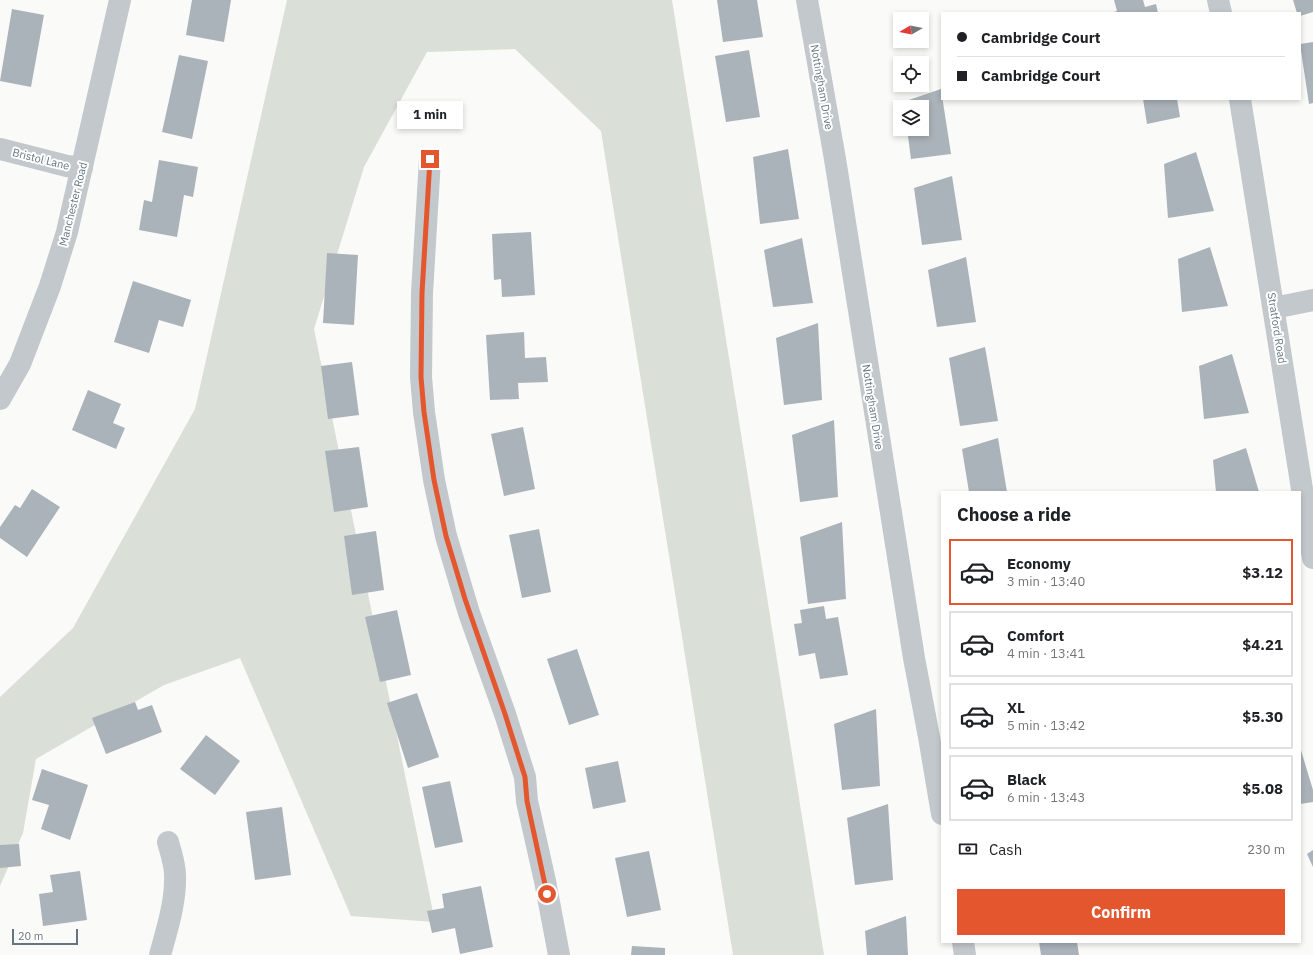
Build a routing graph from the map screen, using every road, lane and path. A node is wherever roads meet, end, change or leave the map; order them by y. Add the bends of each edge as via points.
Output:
1 (120, 0) edge
2 (807, 0) edge
3 (1218, 0) edge
4 (1221, 12) edge
5 (1240, 100) edge
6 (0, 149) edge
7 (430, 159) dead end
8 (82, 168) junction
9 (1313, 300) edge
10 (1274, 308) junction
11 (0, 399) edge
12 (1313, 558) edge
13 (941, 808) edge
14 (168, 842) dead end
15 (963, 943) edge
16 (160, 955) edge
17 (559, 955) edge
18 (965, 955) edge

1 - 8 street, Manchester Road
2 - 13 street, Nottingham Drive via 835,159 914,658
3 - 4 street
5 - 10 street, Stratford Road
6 - 8 street, Bristol Lane
7 - 17 street via 422,293 421,377 434,480 446,536 465,599 525,777 527,801
8 - 11 street, Manchester Road via 67,232 50,286 20,364
9 - 10 street
10 - 12 street, Stratford Road
14 - 16 street via 174,862 175,883 170,917
15 - 18 street

